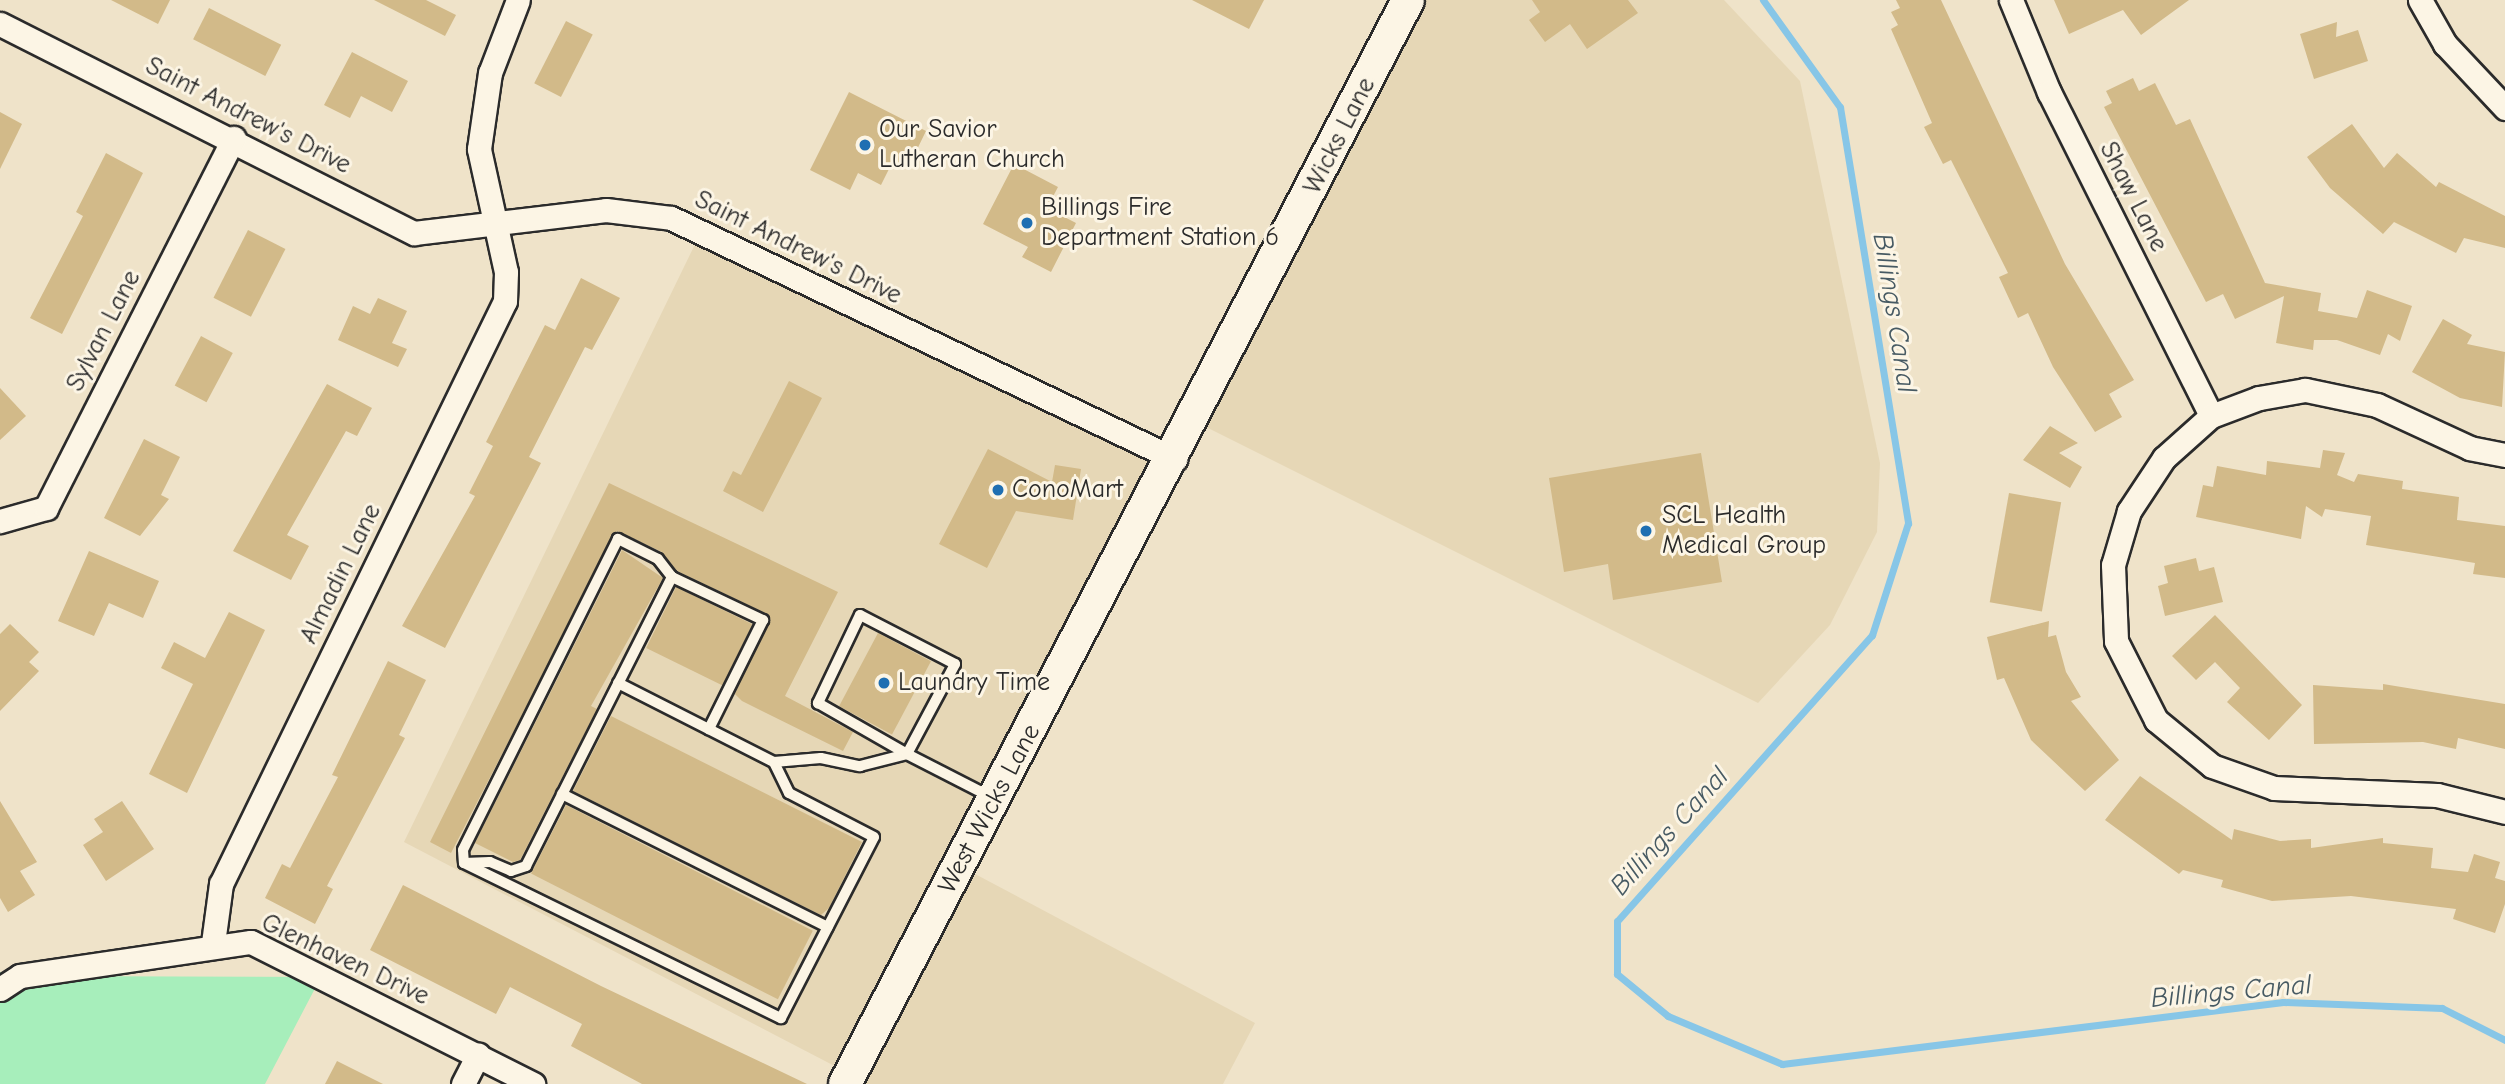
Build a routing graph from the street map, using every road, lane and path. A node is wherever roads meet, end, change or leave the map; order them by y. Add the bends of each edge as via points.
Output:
1 (518, 0) edge
2 (1408, 0) edge
3 (2011, 0) edge
4 (2420, 0) edge
5 (0, 24) edge
6 (2505, 108) edge
7 (234, 138) junction
8 (497, 228) junction
9 (2211, 416) junction
10 (2505, 455) edge
11 (1175, 459) junction
12 (0, 521) edge
13 (672, 577) junction
14 (618, 683) junction
15 (709, 729) junction
16 (907, 754) junction
17 (774, 762) junction
18 (562, 794) junction
19 (996, 799) junction
20 (2505, 812) edge
21 (464, 863) junction
22 (828, 927) junction
23 (213, 943) junction
24 (0, 989) edge
25 (478, 1055) junction
26 (463, 1084) edge
27 (533, 1084) edge
28 (845, 1084) edge

1 - 8 street, Almadin Lane via 490,73 479,149
2 - 11 main road, Wicks Lane
3 - 9 street, Shaw Lane via 2049,92
4 - 6 street via 2445,44
5 - 7 street, Saint Andrew's Drive
7 - 8 street, Saint Andrew's Drive via 414,233
7 - 12 street, Sylvan Lane via 46,508
8 - 11 street, Saint Andrew's Drive via 606,210 671,218
8 - 23 street, Almadin Lane via 505,301 221,884
9 - 10 street via 2305,390 2377,405 2470,448
9 - 20 street via 2164,458 2129,511 2113,565 2116,640 2156,720 2212,766 2274,788 2437,795
11 - 19 main road, West Wicks Lane
13 - 14 lane
13 - 15 lane via 763,620
13 - 21 lane via 658,559 618,539 463,850
14 - 15 lane
14 - 18 lane
15 - 17 lane
16 - 16 lane via 955,664 860,615 818,703
16 - 17 lane via 860,766 821,758
16 - 19 lane
17 - 22 lane via 789,793 873,837
18 - 21 lane via 526,866 511,871 490,862
18 - 22 lane
19 - 28 main road, West Wicks Lane
21 - 22 lane via 781,1018
23 - 24 street, Glenhaven Drive via 20,976
23 - 25 street, Glenhaven Drive via 251,942
25 - 26 street
25 - 27 street, Glenhaven Drive

